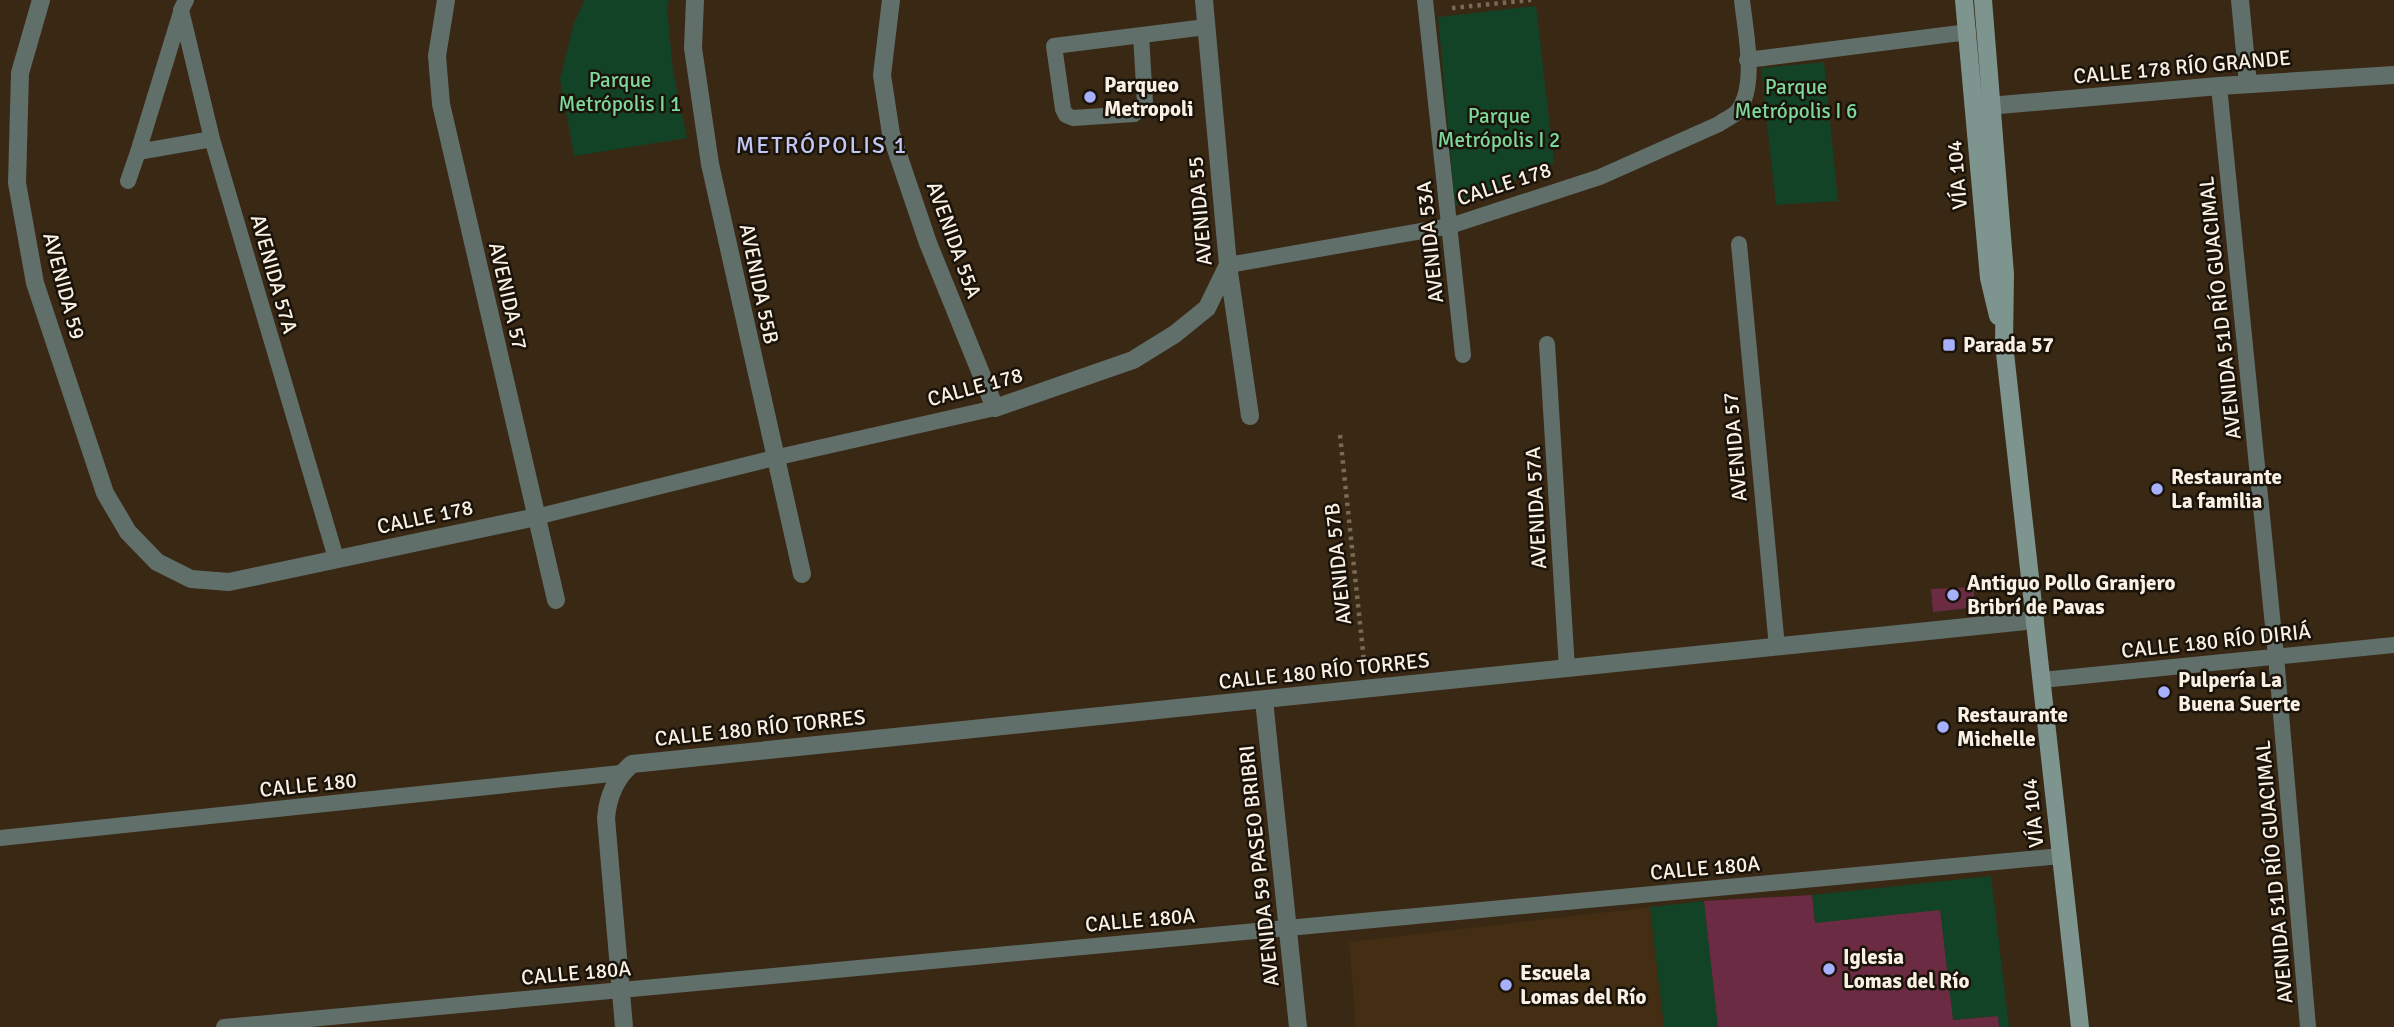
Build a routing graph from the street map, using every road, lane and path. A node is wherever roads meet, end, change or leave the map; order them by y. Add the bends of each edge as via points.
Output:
1 (41, 0) edge
2 (446, 0) edge
3 (695, 0) edge
4 (891, 0) edge
5 (1204, 0) edge
6 (1531, 0) edge
7 (1742, 0) edge
8 (1964, 0) edge
9 (1983, 0) edge
10 (2240, 0) edge
11 (183, 5) edge
12 (1426, 5) edge
13 (1206, 27) junction
14 (1968, 32) junction
15 (1141, 35) junction
16 (1747, 60) junction
17 (2394, 75) edge
18 (2248, 84) junction
19 (2219, 86) junction
20 (1993, 106) junction
21 (1974, 107) junction
22 (212, 139) junction
23 (138, 152) junction
24 (128, 181) dead end
25 (1450, 226) junction
26 (1739, 244) dead end
27 (1227, 265) junction
28 (1547, 344) dead end
29 (2004, 344) junction
30 (1463, 355) dead end
31 (995, 408) junction
32 (1250, 416) dead end
33 (1340, 435) dead end
34 (774, 458) junction
35 (536, 517) junction
36 (336, 558) junction
37 (157, 562) joint
38 (802, 574) dead end
39 (556, 600) dead end
40 (2035, 620) junction
41 (2394, 645) edge
42 (1777, 647) junction
43 (2276, 656) junction
44 (1567, 668) junction
45 (2042, 680) junction
46 (1367, 690) junction
47 (1264, 700) junction
48 (621, 773) junction
49 (0, 838) edge
50 (2061, 856) junction
51 (1289, 927) junction
52 (620, 990) junction
53 (224, 1027) edge
54 (624, 1027) edge
55 (1298, 1027) edge
56 (2080, 1027) edge
57 (2308, 1027) edge

1 - 37 street, AVENIDA 59 via 20,73 17,183 35,283 105,493 128,532
2 - 35 street, AVENIDA 57 via 437,57 441,104
3 - 34 street, AVENIDA 55B via 693,48 709,164
4 - 31 street, AVENIDA 55A via 882,75 891,134 928,243
5 - 13 street, AVENIDA 55
6 - 12 path
7 - 16 lane
8 - 14 main road, VÍA 104
9 - 20 main road, VÍA 104
10 - 18 street
11 - 22 lane, AVENIDA 57A
11 - 23 lane
12 - 25 lane, AVENIDA 53A
13 - 15 lane
13 - 27 street, AVENIDA 55
14 - 16 lane
14 - 21 main road, VÍA 104
15 - 15 lane via 1144,103 1140,110 1134,114 1066,115 1054,46
16 - 25 lane, CALLE 178 via 1749,82 1744,99 1736,112 1719,124 1600,177
17 - 18 street, CALLE 178 RÍO GRANDE
18 - 19 street, CALLE 178 RÍO GRANDE
19 - 20 street, CALLE 178 RÍO GRANDE
19 - 43 lane, AVENIDA 51D RÍO GUACIMAL
20 - 21 street, CALLE 178 RÍO GRANDE
20 - 29 main road, VÍA 104 via 2005,274
21 - 29 main road, VÍA 104 via 1989,278
22 - 23 lane
22 - 36 lane, AVENIDA 57A
23 - 24 lane
25 - 27 lane, CALLE 178
25 - 30 lane, AVENIDA 53A
26 - 42 lane, AVENIDA 57
27 - 31 street, CALLE 178 via 1207,308 1133,360
27 - 32 street, AVENIDA 55
28 - 44 lane, AVENIDA 57A
29 - 40 main road, VÍA 104
31 - 34 lane, CALLE 178
33 - 46 path, AVENIDA 57B
34 - 35 lane, CALLE 178
34 - 38 street, AVENIDA 55B
35 - 36 street, CALLE 178
35 - 39 street, AVENIDA 57
36 - 37 street, CALLE 178 via 229,582 191,579
40 - 42 street, CALLE 180 RÍO TORRES
40 - 45 main road, VÍA 104
41 - 43 lane, CALLE 180 RÍO DIRIÁ
42 - 44 street, CALLE 180 RÍO TORRES
43 - 45 lane, CALLE 180 RÍO DIRIÁ
43 - 57 lane, AVENIDA 51D RÍO GUACIMAL
44 - 46 street, CALLE 180 RÍO TORRES
45 - 50 main road, VÍA 104
46 - 47 street, CALLE 180 RÍO TORRES
47 - 48 street, CALLE 180 RÍO TORRES via 651,761 632,764
47 - 51 street, AVENIDA 59 PASEO BRIBRI
48 - 49 lane, CALLE 180
48 - 52 street via 606,818
50 - 51 lane, CALLE 180A
50 - 56 main road, VÍA 104
51 - 52 lane, CALLE 180A
51 - 55 street, AVENIDA 59 PASEO BRIBRI
52 - 53 lane, CALLE 180A
52 - 54 street

